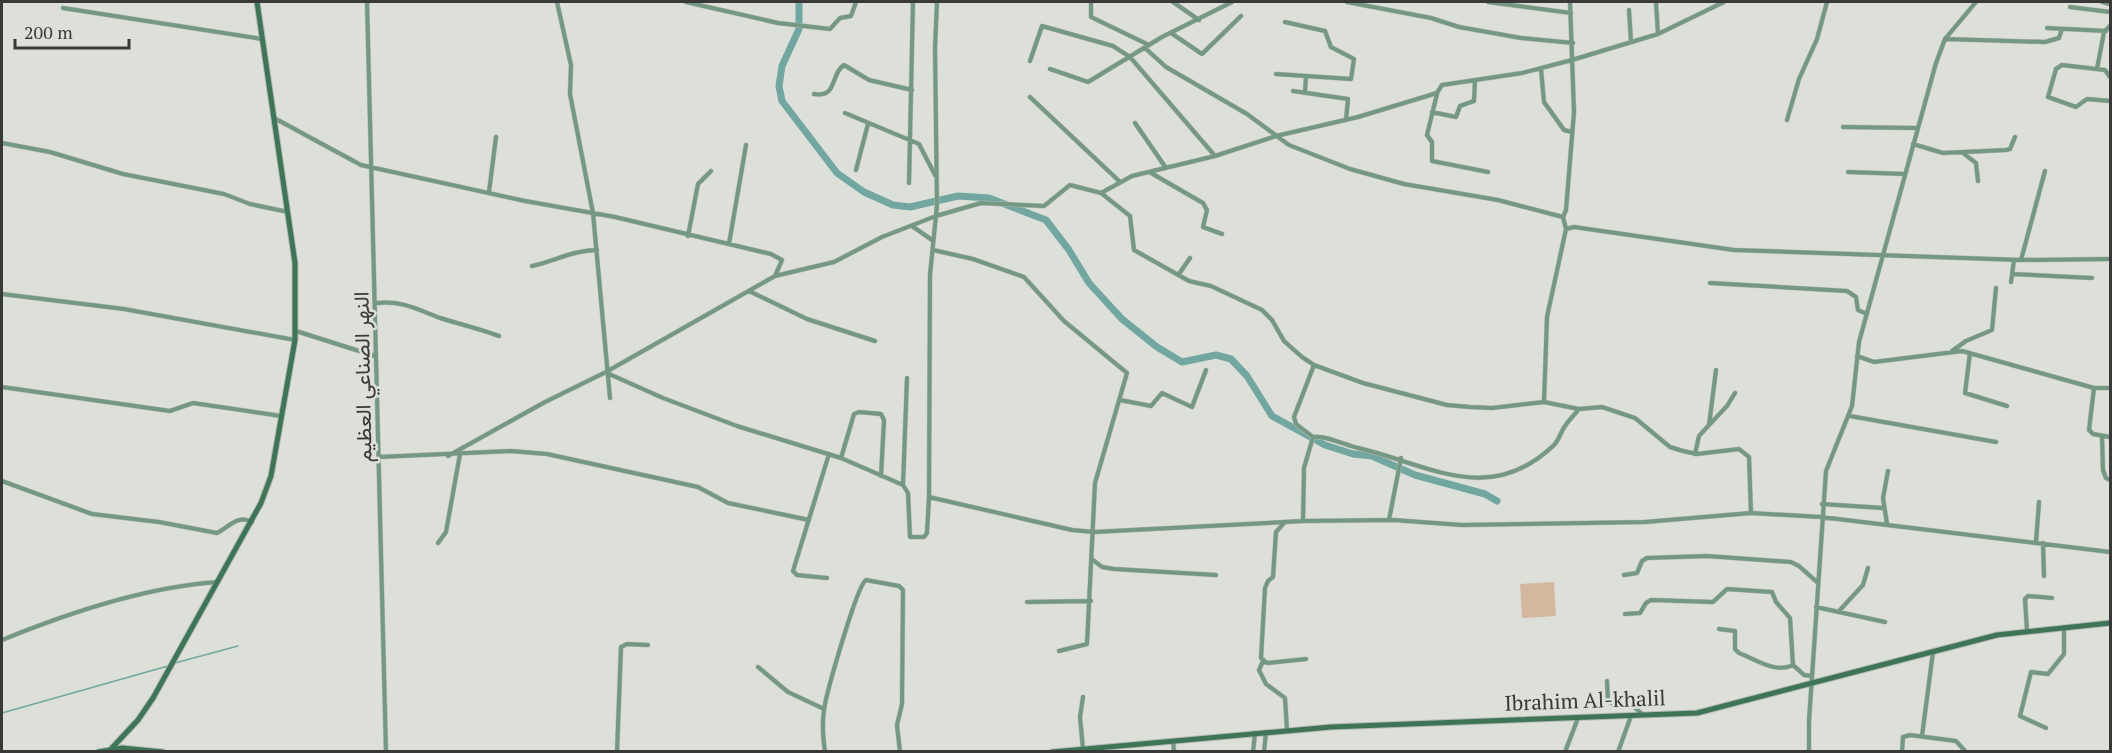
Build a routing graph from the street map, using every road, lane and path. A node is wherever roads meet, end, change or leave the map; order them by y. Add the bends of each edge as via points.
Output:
1 (257, 2) edge
2 (368, 2) edge
3 (557, 2) edge
4 (689, 2) edge
5 (856, 2) edge
6 (913, 2) edge
7 (937, 2) edge
8 (1091, 2) edge
9 (1173, 2) edge
10 (1232, 2) edge
11 (1347, 2) edge
12 (1488, 2) edge
13 (1570, 2) edge
14 (1656, 2) edge
15 (1724, 2) edge
16 (1827, 2) edge
17 (1976, 2) edge
18 (2102, 2) edge
19 (2110, 4) edge
20 (2070, 7) dead end
21 (63, 8) dead end
22 (1629, 10) dead end
23 (2110, 12) edge
24 (1570, 13) junction
25 (1241, 16) dead end
26 (1198, 20) junction
27 (1285, 22) dead end
28 (2110, 26) edge
29 (2047, 28) dead end
30 (2062, 30) junction
31 (2106, 31) junction
32 (1171, 33) junction
33 (1659, 34) junction
34 (262, 39) junction
35 (1945, 39) junction
36 (1631, 42) junction
37 (1573, 43) junction
38 (1147, 46) junction
39 (1130, 57) junction
40 (1572, 60) junction
41 (1030, 61) dead end
42 (1050, 69) dead end
43 (1541, 69) junction
44 (2097, 69) junction
45 (1276, 74) dead end
46 (1306, 76) junction
47 (2110, 77) edge
48 (1475, 80) junction
49 (912, 90) junction
50 (1293, 91) dead end
51 (1305, 92) junction
52 (1437, 93) junction
53 (814, 94) dead end
54 (1030, 97) dead end
55 (2110, 101) edge
56 (1432, 112) junction
57 (845, 113) dead end
58 (276, 119) junction
59 (1347, 120) junction
60 (1787, 120) dead end
61 (1135, 123) dead end
62 (868, 124) junction
63 (1843, 127) dead end
64 (1918, 128) junction
65 (1572, 132) junction
66 (496, 136) dead end
67 (1276, 136) junction
68 (2015, 137) dead end
69 (910, 138) junction
70 (2, 143) edge
71 (1913, 144) junction
72 (746, 145) dead end
73 (1962, 153) junction
74 (1215, 156) junction
75 (372, 168) junction
76 (1166, 168) junction
77 (856, 170) dead end
78 (711, 171) dead end
79 (2045, 171) dead end
80 (1488, 172) dead end
81 (1848, 172) dead end
82 (1150, 173) junction
83 (1905, 174) junction
84 (937, 178) junction
85 (1119, 181) junction
86 (1977, 181) dead end
87 (909, 183) dead end
88 (489, 192) junction
89 (1101, 193) junction
90 (288, 212) junction
91 (593, 213) junction
92 (936, 216) junction
93 (1563, 217) junction
94 (912, 226) junction
95 (1566, 229) junction
96 (1222, 234) dead end
97 (688, 236) junction
98 (933, 241) junction
99 (729, 244) junction
100 (597, 250) junction
101 (933, 250) junction
102 (1883, 255) junction
103 (1190, 258) dead end
104 (2110, 259) edge
105 (2014, 260) junction
106 (2021, 260) junction
107 (532, 266) dead end
108 (1179, 274) junction
109 (2012, 274) junction
110 (775, 276) junction
111 (2092, 278) dead end
112 (2011, 282) dead end
113 (1710, 283) dead end
114 (1996, 288) dead end
115 (749, 291) junction
116 (2, 294) edge
117 (377, 303) junction
118 (1867, 314) junction
119 (296, 331) junction
120 (499, 336) dead end
121 (296, 340) junction
122 (875, 341) dead end
123 (1951, 351) junction
124 (1970, 353) junction
125 (1857, 356) junction
126 (376, 357) junction
127 (1314, 364) junction
128 (1206, 370) dead end
129 (1716, 370) dead end
130 (606, 372) junction
131 (907, 378) dead end
132 (2, 387) edge
133 (2094, 388) junction
134 (2110, 388) edge
135 (1735, 393) dead end
136 (610, 398) dead end
137 (1119, 400) junction
138 (1544, 402) junction
139 (2007, 406) dead end
140 (1579, 409) junction
141 (282, 416) junction
142 (1850, 416) junction
143 (1709, 424) junction
144 (2102, 435) junction
145 (1313, 437) junction
146 (2110, 437) edge
147 (1996, 442) dead end
148 (460, 454) junction
149 (829, 454) junction
150 (1695, 454) junction
151 (448, 456) junction
152 (379, 457) junction
153 (841, 458) junction
154 (1401, 458) junction
155 (1888, 471) dead end
156 (881, 476) junction
157 (2110, 480) edge
158 (2, 481) edge
159 (903, 485) junction
160 (929, 497) junction
161 (2039, 502) dead end
162 (1822, 504) junction
163 (1884, 508) junction
164 (1751, 513) junction
165 (1821, 517) junction
166 (809, 520) junction
167 (1389, 520) junction
168 (1303, 521) junction
169 (1285, 522) junction
170 (252, 523) junction
171 (1887, 524) junction
172 (1094, 532) junction
173 (2036, 542) junction
174 (438, 543) dead end
175 (2043, 543) junction
176 (2110, 552) edge
177 (1093, 560) junction
178 (1868, 568) dead end
179 (1216, 575) dead end
180 (1624, 575) dead end
181 (2044, 576) dead end
182 (827, 578) dead end
183 (218, 582) junction
184 (1818, 584) junction
185 (2052, 598) dead end
186 (1091, 600) junction
187 (1027, 602) dead end
188 (1816, 607) junction
189 (1839, 611) junction
190 (1624, 614) dead end
191 (1885, 622) dead end
192 (2110, 623) edge
193 (2064, 627) junction
194 (1719, 629) dead end
195 (2027, 630) junction
196 (2, 640) edge
197 (648, 645) dead end
198 (1059, 651) dead end
199 (1933, 652) junction
200 (1306, 659) dead end
201 (1263, 661) junction
202 (1793, 665) junction
203 (758, 667) dead end
204 (1812, 676) junction
205 (1608, 681) dead end
206 (1811, 684) junction
207 (1083, 697) dead end
208 (824, 709) junction
209 (1631, 716) junction
210 (1644, 716) junction
211 (1578, 718) junction
212 (2046, 728) dead end
213 (1287, 730) junction
214 (1255, 732) junction
215 (1266, 732) junction
216 (1922, 736) junction
217 (1173, 740) junction
218 (111, 749) junction
219 (1083, 749) junction
220 (98, 752) edge
221 (163, 752) edge
222 (386, 752) edge
223 (617, 752) edge
224 (825, 752) edge
225 (900, 752) edge
226 (1052, 752) edge
227 (1174, 752) edge
228 (1253, 752) edge
229 (1264, 752) edge
230 (1565, 752) edge
231 (1618, 752) edge
232 (1809, 752) edge
233 (1902, 752) edge
234 (1966, 752) edge

1 - 34 street
2 - 75 street, النهر الصناعي العظيم
3 - 91 street via 571,65 570,94
4 - 5 street via 778,23 830,29 840,18 851,16
6 - 49 street
7 - 84 street
8 - 38 street via 1090,16
9 - 26 street
10 - 26 street
11 - 37 street via 1459,27
12 - 24 street
13 - 24 street
14 - 33 street
15 - 33 street
16 - 60 street
17 - 35 street
18 - 19 street
20 - 23 street
21 - 34 street
22 - 36 street
24 - 37 street
25 - 32 street via 1202,54
26 - 32 street
27 - 46 street via 1325,31 1332,48 1353,57 1351,79
28 - 31 street
29 - 30 street
30 - 31 street
30 - 35 street via 2060,38 2045,42
31 - 44 street
32 - 38 street
33 - 36 street
34 - 58 street
35 - 64 street
36 - 40 street
37 - 40 street
38 - 39 street
38 - 67 street via 1167,67 1247,114
39 - 41 street via 1113,46 1042,26
39 - 42 street via 1086,82
39 - 74 street
40 - 43 street
40 - 65 street
43 - 48 street
43 - 65 street via 1544,102 1564,129
44 - 47 street via 2108,72
44 - 55 street via 2059,66 2049,99 2076,107 2087,99
45 - 46 street
46 - 51 street
48 - 52 street via 1442,85
48 - 56 street via 1474,101 1460,106 1456,117
49 - 53 street via 877,83 844,65 829,92
49 - 69 street
50 - 51 street
51 - 59 street via 1348,99
52 - 56 street
52 - 59 street
54 - 85 street
56 - 80 street via 1427,135 1432,142 1432,161
57 - 62 street
58 - 75 street via 346,159
58 - 90 street
59 - 67 street
61 - 76 street
62 - 69 street
62 - 77 street
63 - 64 street
64 - 71 street
65 - 93 street
66 - 88 street
67 - 74 street
67 - 93 street via 1289,146 1368,174
68 - 73 street via 2010,149
69 - 84 street via 924,150
69 - 87 street
70 - 90 street
71 - 73 street via 1943,153
71 - 83 street
72 - 99 street
73 - 86 street via 1976,163
74 - 76 street
75 - 88 street
75 - 117 street, النهر الصناعي العظيم
76 - 82 street
78 - 97 street via 698,184
79 - 106 street
81 - 83 street
82 - 85 street
82 - 96 street via 1203,203 1207,210 1203,227
83 - 102 street
84 - 92 street
85 - 89 street
88 - 91 street
89 - 92 street via 1070,185 1044,206 981,203
89 - 108 street via 1130,216 1134,250
90 - 119 street via 295,263
91 - 97 street
91 - 100 street
92 - 94 street
92 - 98 street
93 - 95 street
94 - 98 street
94 - 110 street via 834,262
95 - 102 street via 1574,227 1716,249
95 - 138 street via 1547,317
97 - 99 street
98 - 101 street
99 - 110 street via 780,256 782,261
100 - 107 street via 574,251
100 - 130 street
101 - 137 street via 1024,277 1064,321 1127,373
101 - 160 street
102 - 105 street
102 - 118 street
103 - 108 street
104 - 106 street
105 - 106 street
105 - 109 street
108 - 127 street via 1262,310 1284,341
109 - 111 street
109 - 112 street
110 - 115 street
113 - 118 street via 1847,291 1856,297 1858,310
114 - 123 street via 1992,330
115 - 122 street via 807,319
115 - 130 street
116 - 121 street via 124,309
117 - 120 street via 418,307
117 - 126 street, النهر الصناعي العظيم
118 - 125 street
119 - 121 street
119 - 126 street
121 - 141 street
123 - 124 street
123 - 125 street via 1874,362
124 - 133 street
124 - 139 street via 1965,393
125 - 142 street
126 - 152 street, النهر الصناعي العظيم
127 - 138 street via 1384,390 1447,405 1492,408
127 - 145 street via 1294,417 1296,424
128 - 137 street via 1192,407 1162,393 1151,406
129 - 143 street
130 - 136 street
130 - 149 street via 737,426
130 - 151 street
131 - 159 street
132 - 141 street via 164,410 193,403
133 - 134 street
133 - 144 street via 2089,430
135 - 143 street
137 - 172 street via 1095,483
138 - 140 street
140 - 150 street via 1591,406 1621,411 1646,425 1670,447
140 - 154 street via 1554,446 1513,472 1463,478
141 - 170 street via 269,483
142 - 147 street
142 - 162 street via 1829,461
143 - 150 street via 1699,436
144 - 146 street
144 - 157 street via 2103,470
145 - 154 street
145 - 168 street via 1304,468
148 - 151 street
148 - 166 street via 547,454 690,484 728,503
148 - 174 street via 446,532
149 - 153 street
149 - 166 street
150 - 164 street via 1739,449 1746,452
151 - 152 street
152 - 222 street, النهر الصناعي العظيم
153 - 156 street
153 - 156 street via 855,413 881,414
154 - 167 street
155 - 163 street
156 - 159 street
158 - 170 street via 92,514 217,533 237,520
159 - 160 street via 908,493 909,537 924,537 927,533
160 - 172 street
161 - 173 street
162 - 163 street
162 - 165 street
163 - 171 street
164 - 165 street
164 - 167 street via 1645,522 1534,525
165 - 171 street
165 - 184 street
166 - 182 street via 794,574
167 - 168 street
168 - 169 street
169 - 172 street
169 - 201 street via 1276,531 1273,577 1265,588
170 - 183 street
171 - 173 street via 1956,536
172 - 177 street
173 - 175 street
175 - 176 street
175 - 181 street
177 - 179 street via 1114,569
177 - 186 street
178 - 189 street via 1863,585
180 - 184 street via 1637,573 1647,558 1732,557 1795,563
183 - 196 street via 167,588 89,609
183 - 218 street via 153,698
184 - 188 street
185 - 195 street via 2025,599
186 - 187 street
186 - 198 street via 1087,644
188 - 189 street
188 - 204 street
189 - 191 street
190 - 202 street via 1640,613 1651,600 1713,602 1727,589 1772,592 1790,618
192 - 193 street, Ibrahim Al-khalil
193 - 195 street, Ibrahim Al-khalil
193 - 212 street via 2063,657 2048,674 2031,672 2020,716
194 - 202 street via 1735,631 1735,649 1739,653 1769,666
195 - 199 street, Ibrahim Al-khalil
197 - 223 street via 621,647
199 - 206 street, Ibrahim Al-khalil
199 - 216 street
200 - 201 street
201 - 213 street via 1259,670 1266,684 1285,698
202 - 204 street via 1798,672
203 - 208 street via 788,692
204 - 206 street
205 - 210 street via 1608,701 1616,706 1631,704
206 - 210 street, Ibrahim Al-khalil via 1706,711
206 - 232 street
207 - 219 street
208 - 224 street
208 - 225 street via 860,584 866,580 899,586 903,590 904,637 902,704 897,725
209 - 210 street, Ibrahim Al-khalil
209 - 211 street, Ibrahim Al-khalil
209 - 231 street
211 - 213 street, Ibrahim Al-khalil
211 - 230 street
213 - 215 street, Ibrahim Al-khalil
214 - 215 street, Ibrahim Al-khalil
214 - 217 street, Ibrahim Al-khalil
214 - 228 street
215 - 229 street
216 - 233 street via 1903,737
216 - 234 street via 1956,741
217 - 219 street, Ibrahim Al-khalil
217 - 227 street
218 - 220 street
218 - 221 street
219 - 226 street, Ibrahim Al-khalil

